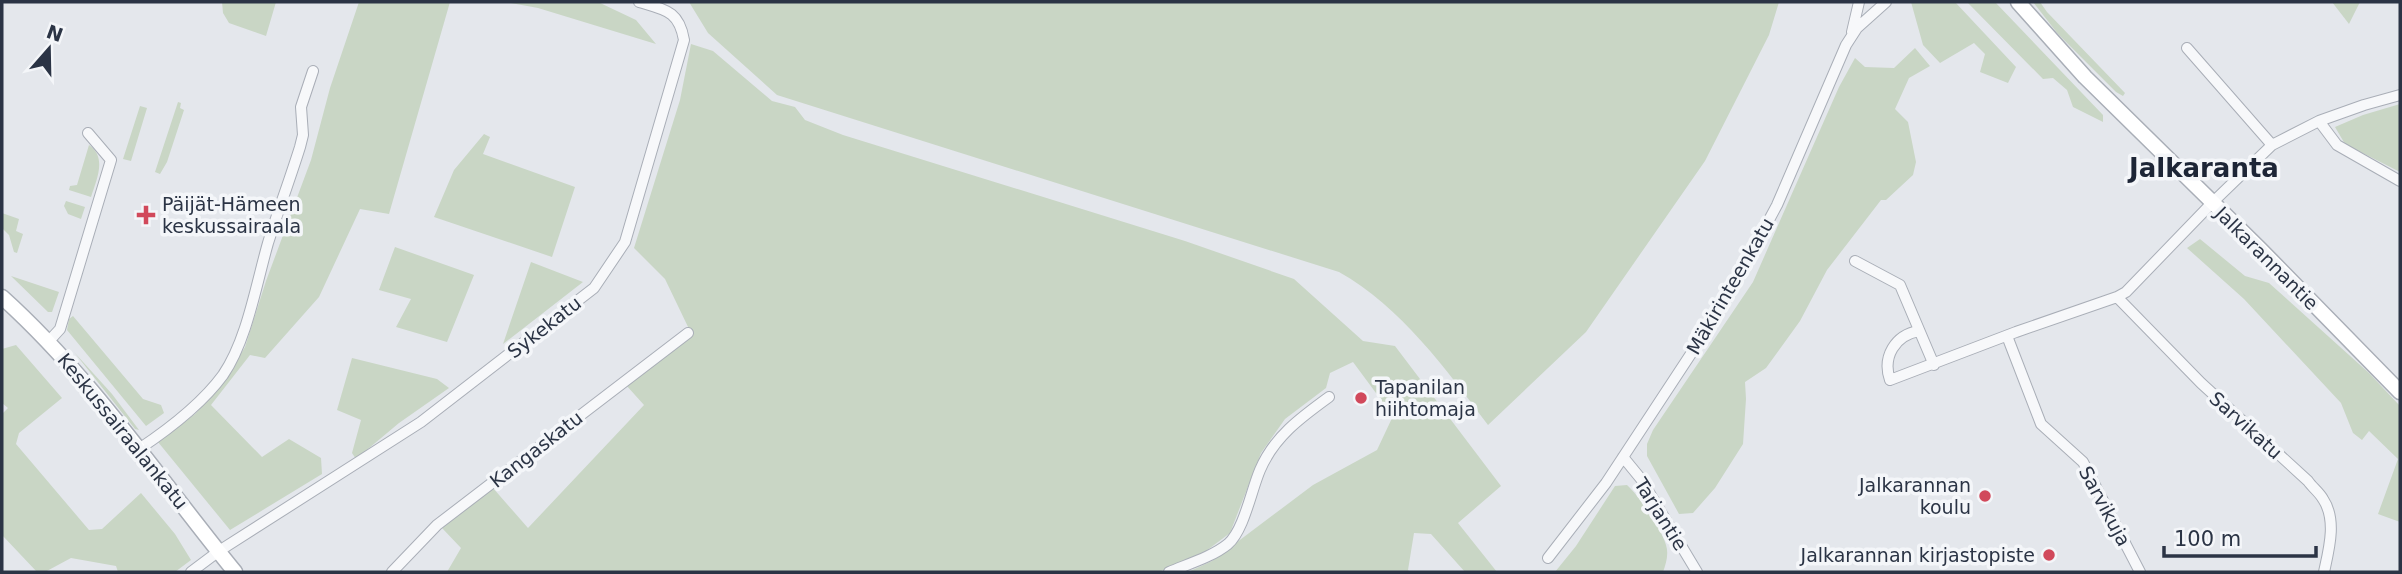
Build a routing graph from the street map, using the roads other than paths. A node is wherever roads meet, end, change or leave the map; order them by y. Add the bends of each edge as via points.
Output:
1 (639, 2) edge
2 (1859, 2) edge
3 (1886, 2) edge
4 (2018, 2) edge
5 (669, 7) edge
6 (1851, 37) junction
7 (2187, 48) dead end
8 (310, 70) dead end
9 (2400, 95) edge
10 (2319, 121) junction
11 (88, 133) dead end
12 (2272, 145) junction
13 (2400, 181) edge
14 (2212, 203) junction
15 (1856, 261) dead end
16 (2, 297) edge
17 (2117, 297) junction
18 (1919, 331) junction
19 (688, 333) dead end
20 (2007, 336) junction
21 (49, 341) junction
22 (1934, 365) junction
23 (2400, 392) edge
24 (1329, 397) dead end
25 (139, 449) junction
26 (1623, 457) junction
27 (219, 551) junction
28 (1548, 558) dead end
29 (191, 572) edge
30 (235, 572) edge
31 (392, 572) edge
32 (1169, 572) edge
33 (1697, 572) edge
34 (2140, 572) edge
35 (2324, 572) edge

1 - 5 street, Sykekatu
2 - 6 street
3 - 6 street, Mäkirinteenkatu
4 - 14 main road, Jalkarannantie via 2085,77
5 - 27 street, Sykekatu via 682,27 682,52 625,242 594,288 421,422
6 - 26 street, Mäkirinteenkatu via 1752,255
7 - 12 street
8 - 25 street via 310,85 301,107 300,147 241,339 222,375 189,412
9 - 10 street
10 - 12 street
10 - 13 street via 2337,145
11 - 21 street via 111,160 60,329
12 - 14 street
14 - 17 street
14 - 23 main road, Jalkarannantie
15 - 18 street via 1900,285
16 - 21 main road, Keskussairaalankatu
17 - 20 street
17 - 35 street, Sarvikatu via 2323,498 2330,526
18 - 22 street
18 - 22 street via 1898,340 1888,356 1890,380
19 - 31 street, Kangaskatu via 437,525
20 - 22 street
20 - 34 street, Sarvikuja via 2040,424 2083,462
21 - 25 main road, Keskussairaalankatu
24 - 32 street via 1293,423 1273,445 1233,538 1220,549
25 - 27 main road, Keskussairaalankatu
26 - 28 street, Mäkirinteenkatu
26 - 33 street, Tarjantie
27 - 29 street, Sykekatu
27 - 30 main road, Keskussairaalankatu

